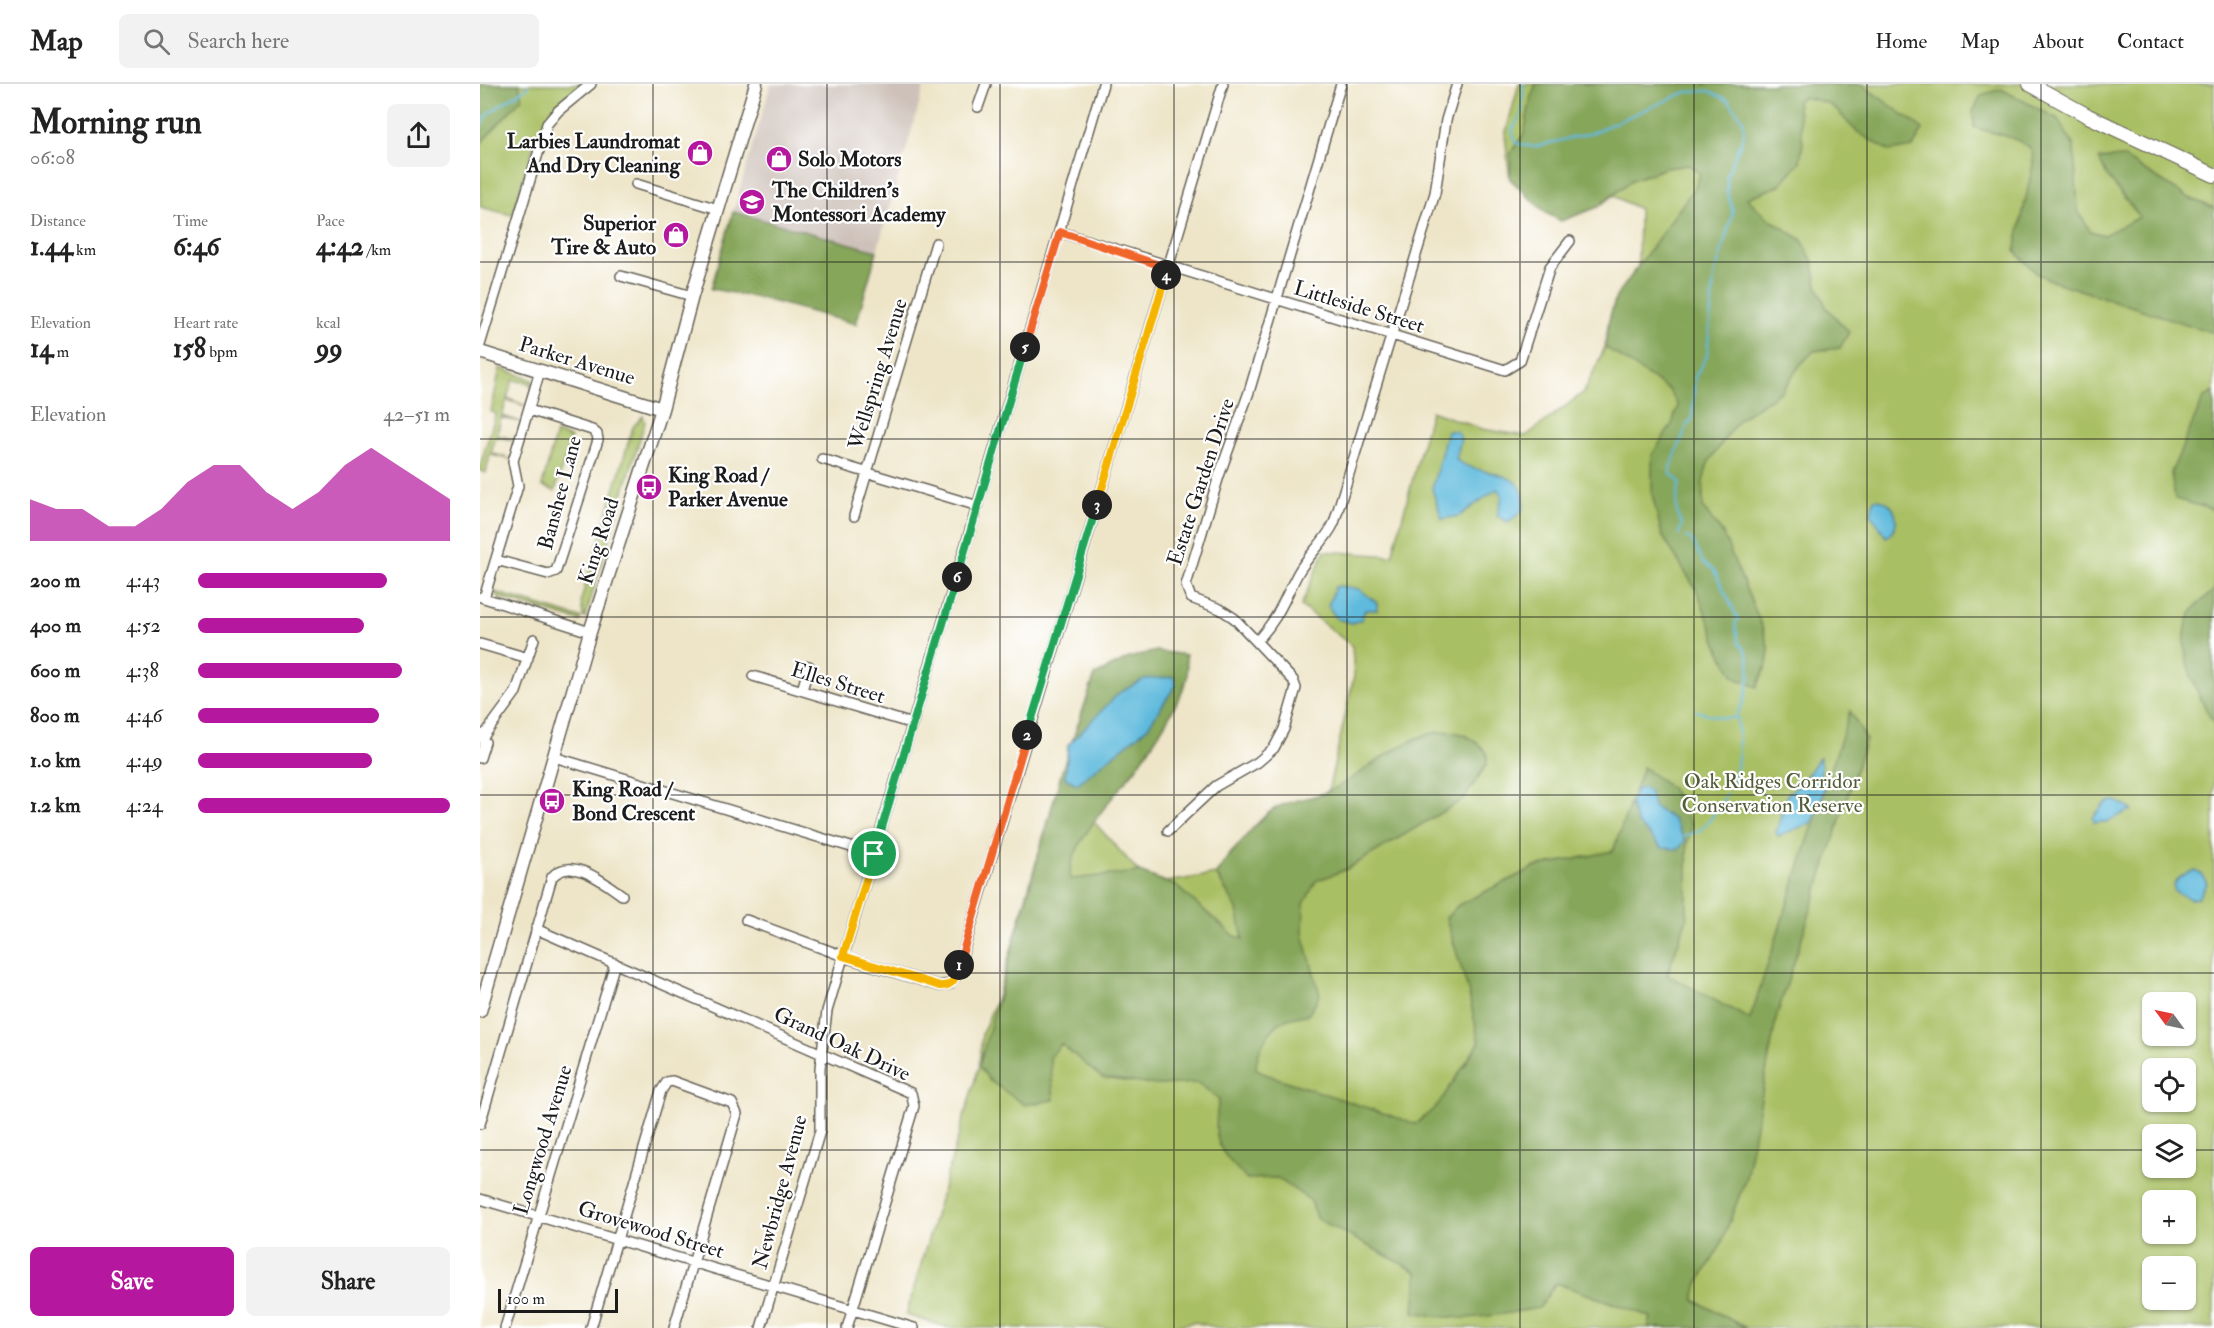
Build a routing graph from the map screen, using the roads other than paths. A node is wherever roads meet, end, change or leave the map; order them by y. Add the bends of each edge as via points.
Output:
1 (591, 84) edge
2 (756, 84) edge
3 (986, 84) edge
4 (1103, 84) edge
5 (1223, 84) edge
6 (1341, 84) edge
7 (1457, 84) edge
8 (2030, 84) edge
9 (978, 107) dead end
10 (2214, 175) edge
11 (636, 184) dead end
12 (718, 209) junction
13 (1060, 232) junction
14 (1570, 241) dead end
15 (936, 243) dead end
16 (1168, 268) junction
17 (621, 276) dead end
18 (692, 296) junction
19 (1277, 300) junction
20 (1392, 335) junction
21 (480, 345) edge
22 (480, 352) edge
23 (540, 371) junction
24 (662, 409) junction
25 (529, 410) junction
26 (822, 459) dead end
27 (867, 472) junction
28 (978, 506) junction
29 (854, 516) dead end
30 (496, 560) junction
31 (482, 597) edge
32 (590, 632) junction
33 (534, 639) dead end
34 (1257, 641) junction
35 (480, 644) edge
36 (528, 658) junction
37 (809, 666) dead end
38 (753, 676) dead end
39 (802, 690) junction
40 (913, 724) junction
41 (482, 736) edge
42 (554, 757) junction
43 (480, 758) edge
44 (1168, 831) dead end
45 (874, 854) junction
46 (622, 895) dead end
47 (746, 920) dead end
48 (536, 929) junction
49 (843, 956) junction
50 (615, 963) junction
51 (480, 1011) edge
52 (822, 1053) junction
53 (480, 1124) edge
54 (480, 1199) edge
55 (539, 1216) junction
56 (617, 1239) junction
57 (694, 1262) junction
58 (774, 1286) junction
59 (853, 1310) junction
60 (505, 1328) edge
61 (591, 1328) edge
62 (674, 1328) edge
63 (761, 1328) edge
64 (847, 1328) edge
65 (914, 1328) edge

1 - 21 street via 547,124
2 - 12 main road, King Road
3 - 9 street
4 - 13 street, Newbridge Avenue
5 - 16 street
6 - 19 street, Estate Garden Drive
7 - 20 street via 1446,120 1435,193
8 - 10 main road
11 - 12 street
12 - 18 main road, King Road
13 - 16 street, Littleside Street
13 - 28 street, Newbridge Avenue
14 - 20 street, Littleside Street via 1550,267 1526,348 1513,368 1505,370
15 - 27 street, Wellspring Avenue
16 - 19 street, Littleside Street
16 - 49 street via 956,976 950,984 940,986
17 - 18 street
18 - 24 main road, King Road
19 - 20 street, Littleside Street
19 - 34 street, Estate Garden Drive via 1186,585 1191,598 1228,613
20 - 34 street via 1328,537 1299,572 1280,614
22 - 23 main road, Parker Avenue
23 - 24 main road, Parker Avenue
23 - 25 street
24 - 32 main road, King Road
25 - 30 street via 513,461 518,486
25 - 30 street, Banshee Lane via 592,430 598,440 556,571 548,574
26 - 27 street
27 - 28 street
27 - 29 street, Wellspring Avenue
28 - 40 street, Newbridge Avenue
30 - 31 street
31 - 32 street
32 - 42 main road, King Road
33 - 36 street
34 - 44 street, Estate Garden Drive via 1295,684 1279,740 1258,762 1216,786
35 - 36 street
36 - 41 street via 516,692
37 - 39 street
38 - 39 street, Elles Street
39 - 40 street, Elles Street
40 - 45 street, Newbridge Avenue
41 - 43 street via 485,742
42 - 45 street
42 - 51 main road, King Road
45 - 49 street, Newbridge Avenue
46 - 48 street via 599,878 572,869 560,871 549,883
47 - 49 street
48 - 50 street, Grand Oak Drive
48 - 53 street
49 - 52 street, Newbridge Avenue via 827,1011
50 - 52 street, Grand Oak Drive
50 - 55 street, Longwood Avenue
52 - 58 street, Newbridge Avenue via 820,1131
52 - 59 street, Grand Oak Drive via 911,1093 914,1106
54 - 55 street, Grovewood Street
55 - 56 street, Grovewood Street
55 - 60 street, Longwood Avenue
56 - 57 street, Grovewood Street
56 - 57 street via 661,1091 668,1082 678,1081 732,1103 737,1114
56 - 61 street
57 - 58 street, Grovewood Street
57 - 62 street
58 - 59 street, Grovewood Street
58 - 63 street, Newbridge Avenue
59 - 64 street, Grand Oak Drive
59 - 65 street, Grovewood Street

